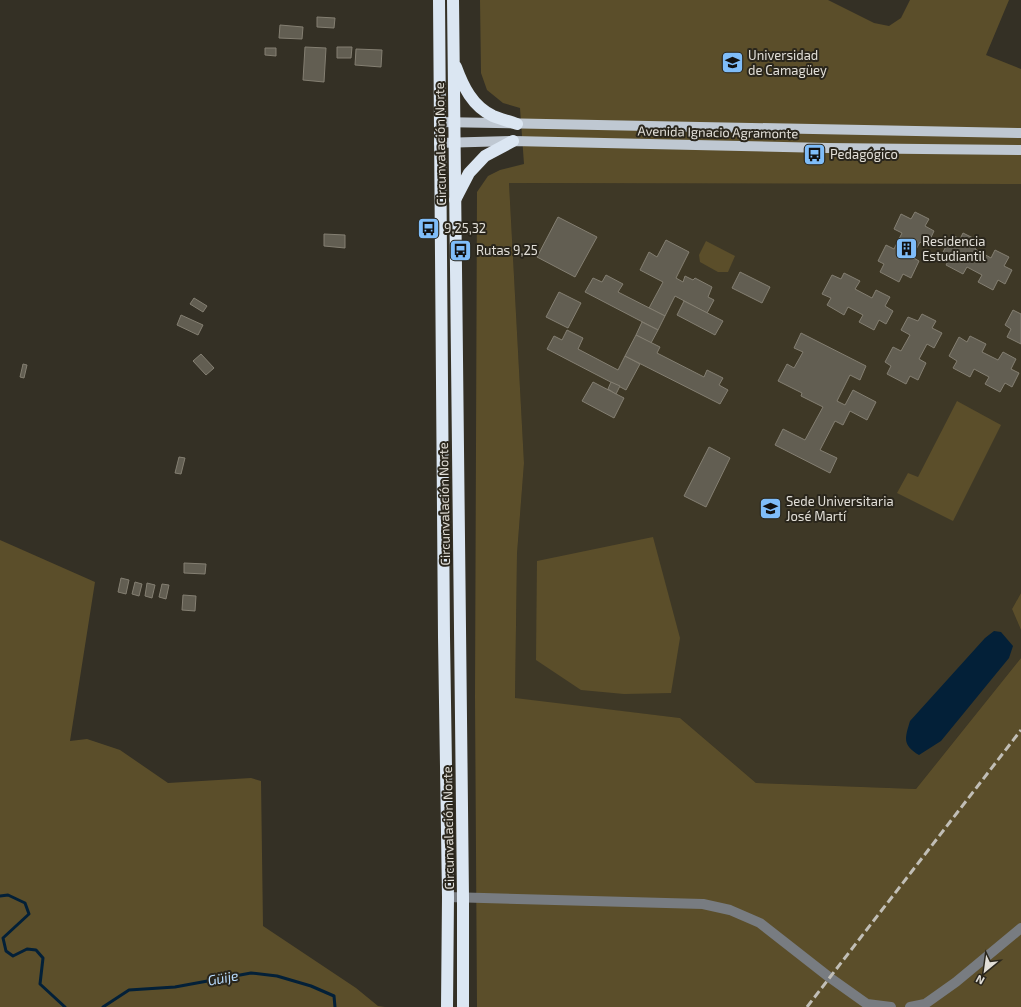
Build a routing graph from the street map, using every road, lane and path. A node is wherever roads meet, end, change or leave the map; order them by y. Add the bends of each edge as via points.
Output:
1 (439, 0) edge
2 (453, 0) edge
3 (453, 60) junction
4 (439, 122) junction
5 (453, 122) junction
6 (517, 124) junction
7 (1021, 133) edge
8 (513, 141) junction
9 (453, 142) junction
10 (439, 143) junction
11 (1021, 150) edge
12 (454, 203) junction
13 (448, 897) junction
14 (463, 897) junction
15 (1021, 928) edge
16 (447, 1007) edge
17 (463, 1007) edge
18 (891, 1007) edge
19 (910, 1007) edge

1 - 4 highway, Circunvalación Norte
2 - 3 highway, Circunvalación Norte
3 - 5 highway, Circunvalación Norte
3 - 6 highway via 472,100 493,116
4 - 5 main road, Avenida Ignacio Agramonte
4 - 10 highway, Circunvalación Norte
5 - 6 main road, Avenida Ignacio Agramonte
5 - 9 highway, Circunvalación Norte
6 - 7 main road, Avenida Ignacio Agramonte
8 - 9 main road, Avenida Ignacio Agramonte
8 - 11 main road, Avenida Ignacio Agramonte
8 - 12 highway via 485,156 469,173
9 - 10 main road, Avenida Ignacio Agramonte
9 - 12 highway, Circunvalación Norte
10 - 13 highway, Circunvalación Norte
12 - 14 highway, Circunvalación Norte
13 - 14 street
13 - 16 highway, Circunvalación Norte
14 - 17 highway, Circunvalación Norte
14 - 18 street via 703,904 730,910 760,923 867,1004
15 - 19 street via 956,982 925,1004

